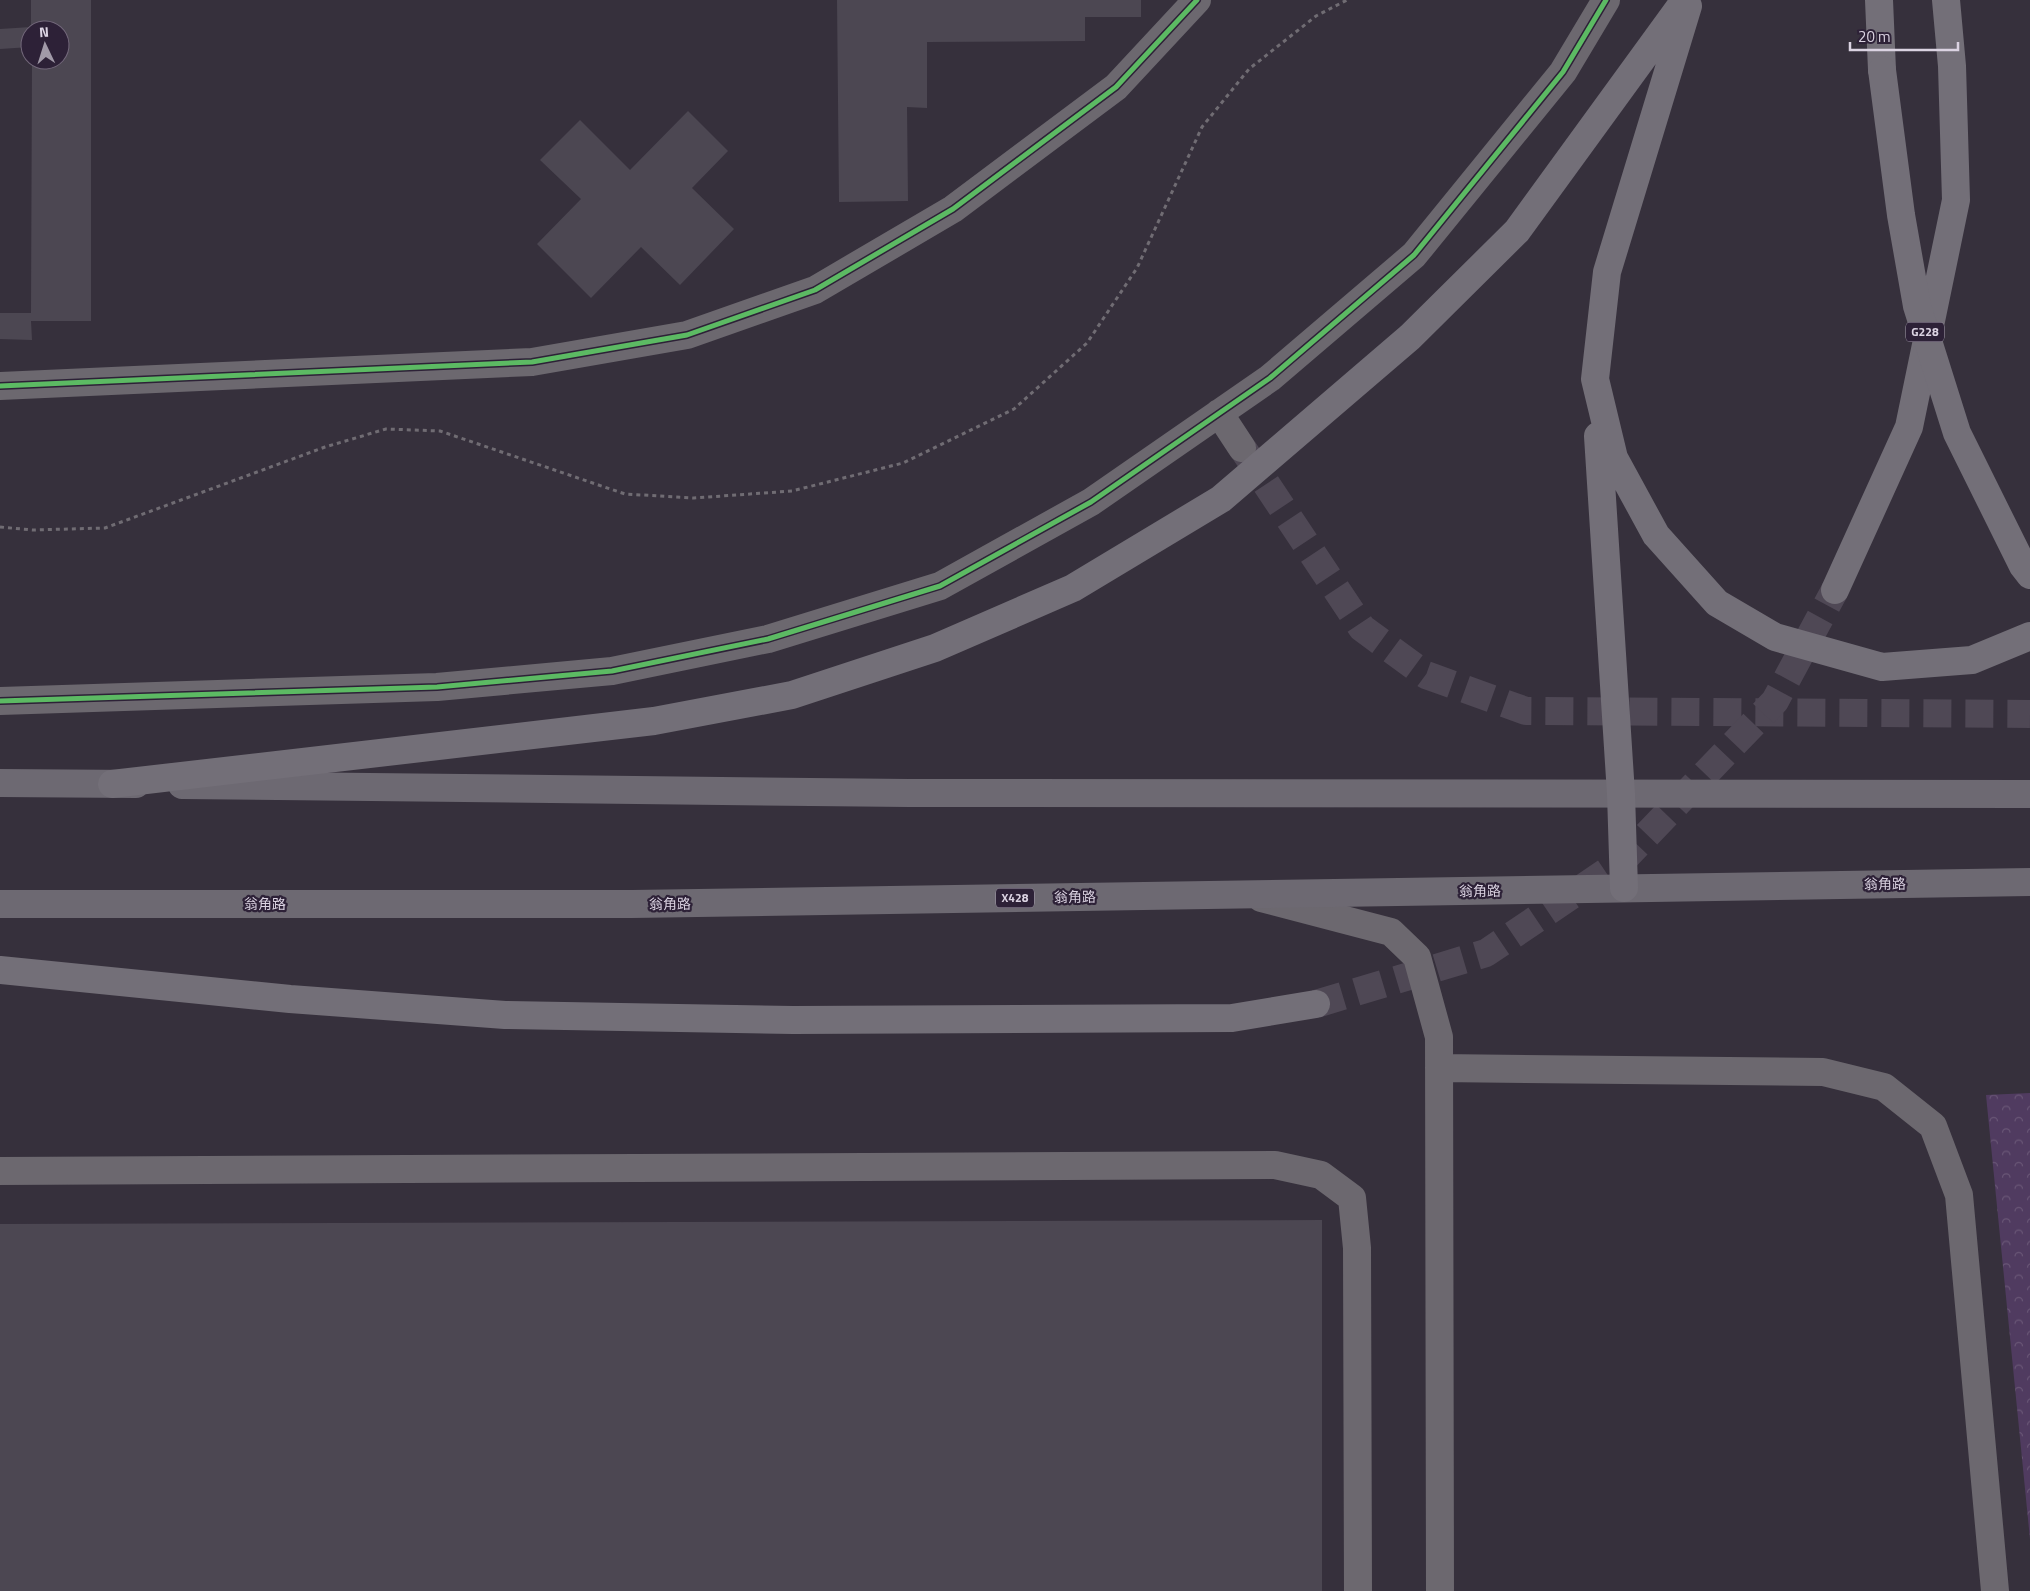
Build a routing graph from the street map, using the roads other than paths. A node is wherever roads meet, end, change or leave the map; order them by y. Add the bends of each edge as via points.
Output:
1 (1197, 0) edge
2 (1606, 0) edge
3 (1685, 0) edge
4 (1690, 0) edge
5 (1879, 0) edge
6 (1946, 0) edge
7 (1595, 379) junction
8 (0, 386) edge
9 (1219, 413) junction
10 (1242, 448) tunnel mouth
11 (2030, 575) edge
12 (1835, 590) tunnel mouth
13 (2030, 636) edge
14 (0, 701) edge
15 (0, 783) edge
16 (112, 784) junction
17 (1620, 794) junction
18 (2030, 794) edge
19 (2030, 882) edge
20 (1624, 888) junction
21 (1250, 895) junction
22 (0, 904) edge
23 (0, 970) edge
24 (1316, 1004) tunnel mouth
25 (1439, 1068) junction
26 (0, 1171) edge
27 (1358, 1591) edge
28 (1440, 1591) edge
29 (1995, 1591) edge

1 - 8 street via 1116,87 952,208 815,290 686,335 532,362
2 - 9 street via 1564,72 1414,255 1270,378
3 - 16 highway via 1517,231 1410,337 1221,498 1073,588 935,648 792,695 654,720
4 - 7 highway via 1607,272
5 - 11 highway, G228, bridge via 1882,70 1917,306 1957,433
6 - 12 highway via 1952,66 1956,200 1909,427
7 - 13 highway via 1614,458 1656,535 1717,603 1775,637 1882,668 1972,660
7 - 17 highway
9 - 10 street
9 - 14 street via 1091,502 940,586 768,639 612,671 437,687
15 - 16 main road
16 - 17 main road via 908,793
17 - 18 main road
17 - 20 highway
19 - 20 main road, 翁角路 / X428
20 - 21 main road, 翁角路 / X428
21 - 22 main road, 翁角路 / X428 via 632,904
21 - 25 street via 1391,932 1417,957 1439,1037
23 - 24 highway via 290,999 504,1015 793,1020 1232,1018
25 - 28 street
25 - 29 street via 1823,1072 1884,1087 1933,1126 1959,1195
26 - 27 street via 1275,1165 1321,1175 1352,1198 1357,1248

